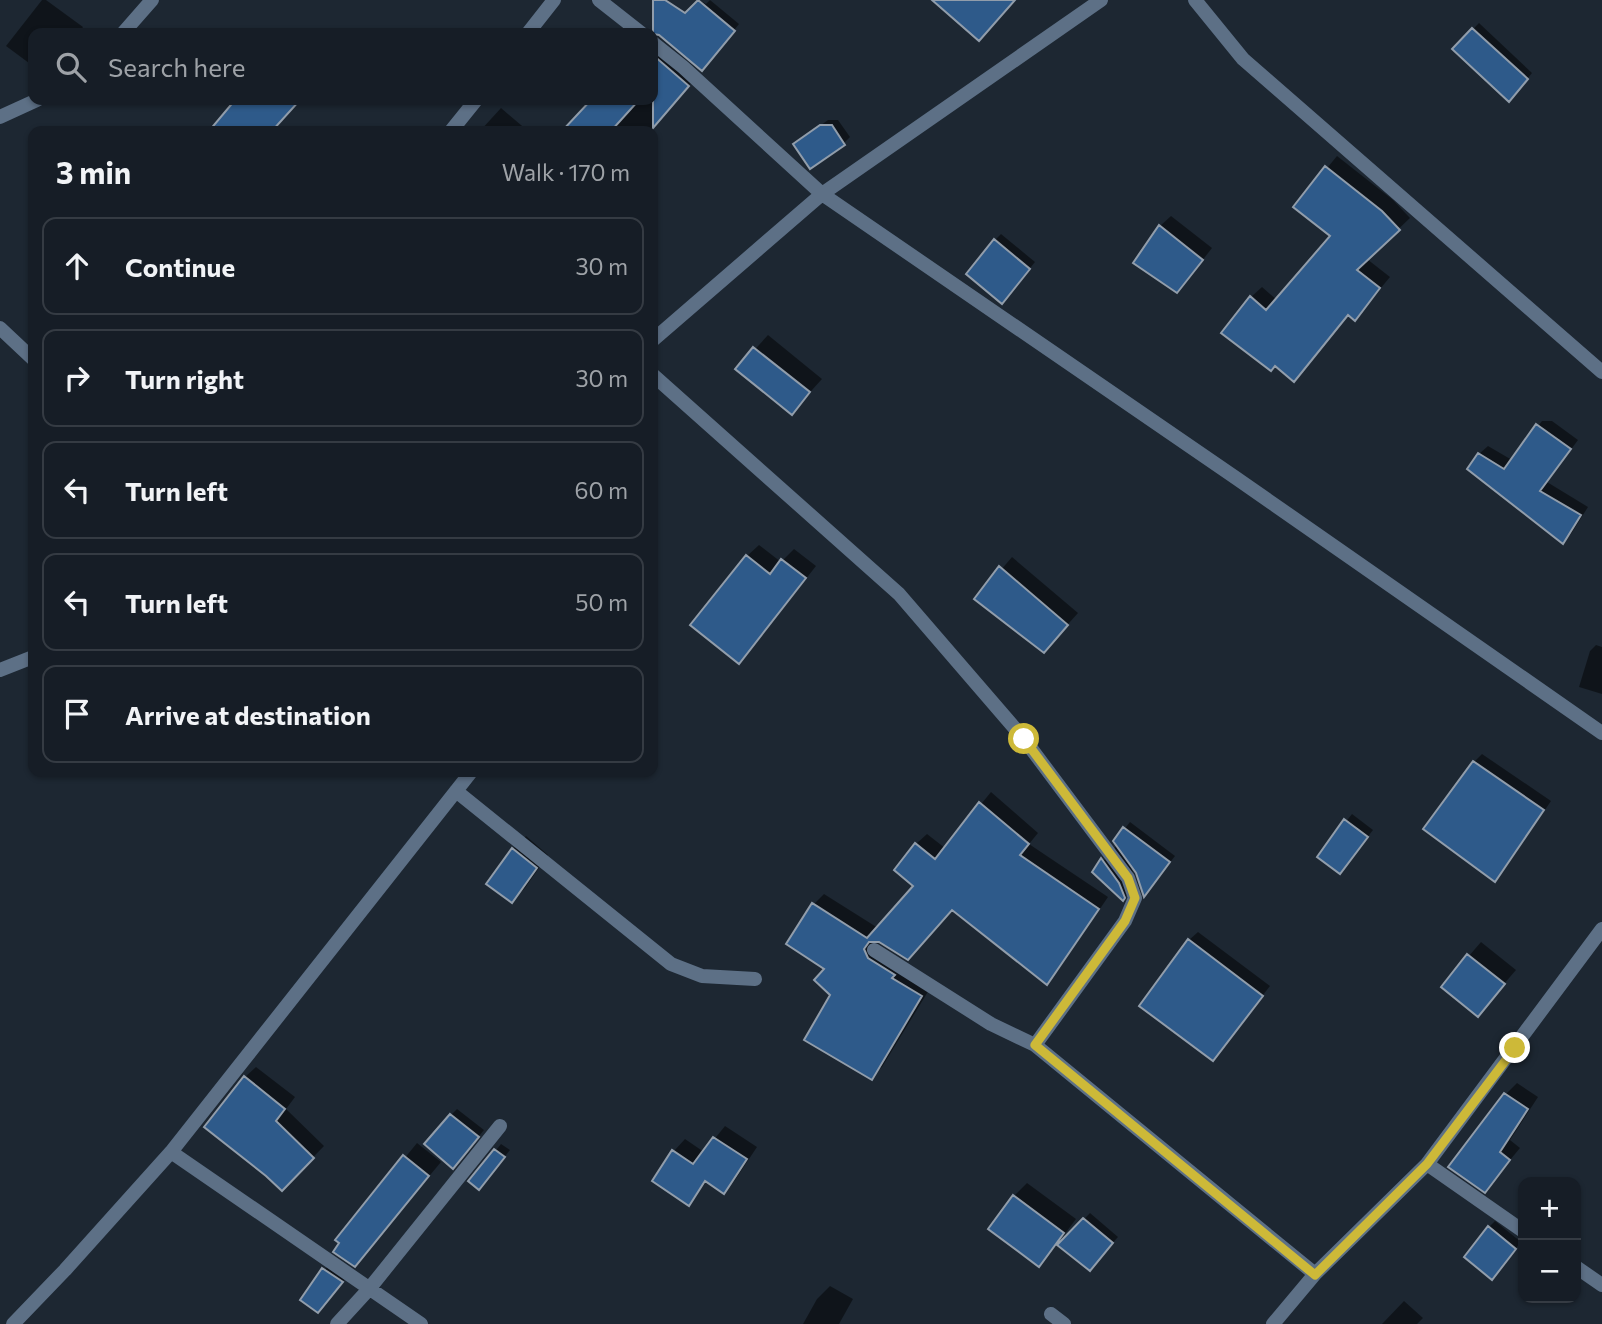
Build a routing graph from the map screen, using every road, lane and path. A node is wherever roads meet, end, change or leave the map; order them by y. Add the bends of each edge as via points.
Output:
1 (152, 0) edge
2 (554, 0) edge
3 (599, 0) edge
4 (1101, 0) edge
5 (1195, 0) edge
6 (127, 28) edge
7 (532, 28) edge
8 (635, 28) edge
9 (658, 47) edge
10 (28, 104) edge
11 (472, 105) edge
12 (0, 117) edge
13 (455, 126) edge
14 (822, 194) junction
15 (0, 328) edge
16 (658, 336) edge
17 (28, 354) edge
18 (1602, 372) edge
19 (658, 379) edge
20 (28, 659) edge
21 (0, 670) edge
22 (1602, 733) edge
23 (467, 777) edge
24 (456, 791) junction
25 (1602, 929) edge
26 (874, 950) dead end
27 (755, 979) dead end
28 (1035, 1045) junction
29 (500, 1126) dead end
30 (171, 1152) junction
31 (1427, 1164) junction
32 (1518, 1228) edge
33 (1581, 1270) edge
34 (1315, 1275) junction
35 (1602, 1285) edge
36 (369, 1289) junction
37 (1051, 1314) dead end
38 (13, 1324) edge
39 (337, 1324) edge
40 (421, 1324) edge
41 (1064, 1324) edge
42 (1273, 1324) edge

1 - 6 street
2 - 7 street
3 - 8 street
4 - 14 street
5 - 18 street via 1243,59
9 - 14 street
10 - 12 street
11 - 13 street
14 - 16 street
14 - 22 street
15 - 17 street
19 - 28 street via 899,594 1024,739 1128,878 1135,898 1125,921
20 - 21 street
23 - 24 street
24 - 27 street via 671,964 702,976
24 - 30 street
25 - 31 street
26 - 28 street via 991,1024
28 - 34 street
29 - 36 street
30 - 36 street
30 - 38 street
31 - 32 street
31 - 34 street
33 - 35 street
34 - 42 street
36 - 39 street
36 - 40 street
37 - 41 street

